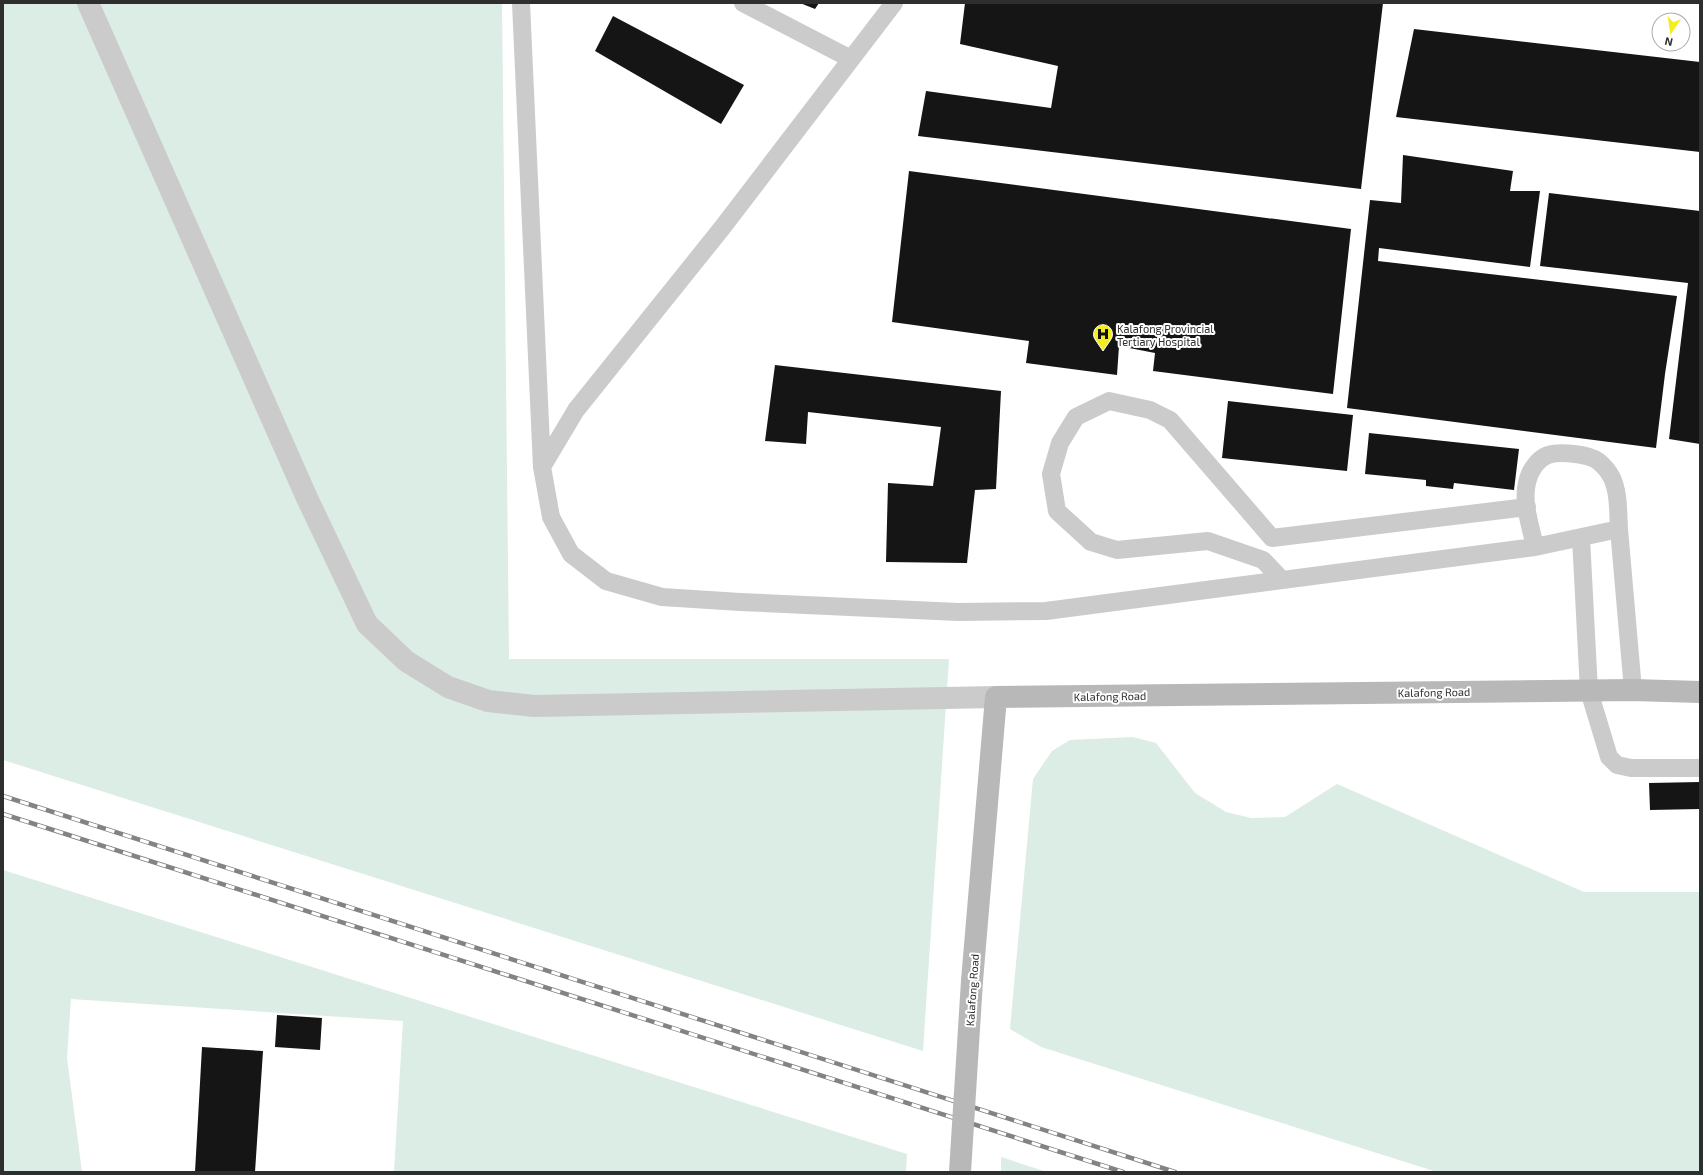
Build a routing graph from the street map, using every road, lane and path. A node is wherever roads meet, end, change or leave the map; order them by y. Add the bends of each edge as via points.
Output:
1 (88, 3) edge
2 (521, 3) edge
3 (743, 3) edge
4 (894, 3) edge
5 (851, 59) junction
6 (542, 467) junction
7 (1527, 507) junction
8 (1619, 529) junction
9 (1272, 538) junction
10 (1581, 538) junction
11 (1535, 547) junction
12 (1263, 560) junction
13 (1282, 580) junction
14 (1633, 690) junction
15 (1589, 691) junction
16 (1700, 692) edge
17 (996, 697) junction
18 (1700, 768) edge
19 (960, 1172) edge

1 - 17 street via 307,498 363,617 406,662 448,687 488,701 534,706
2 - 6 lane
3 - 5 lane
4 - 5 lane
5 - 6 lane via 722,228 576,410
6 - 13 lane via 551,517 571,554 606,581 662,597 958,612 1046,612
7 - 8 lane via 1526,484 1530,473 1547,455 1563,453 1590,457 1598,461 1612,478
7 - 9 lane
7 - 11 lane
8 - 10 lane
8 - 14 lane
9 - 12 lane
9 - 12 lane via 1170,420 1150,410 1109,401 1076,417 1060,443 1051,474 1057,511 1091,542 1117,550 1208,541
10 - 11 lane
10 - 15 lane
11 - 13 lane
12 - 13 lane
14 - 15 street, Kalafong Road
14 - 16 street, Kalafong Road
15 - 17 street, Kalafong Road
15 - 18 lane via 1609,757 1617,765 1631,768
17 - 19 street, Kalafong Road, bridge via 972,981

